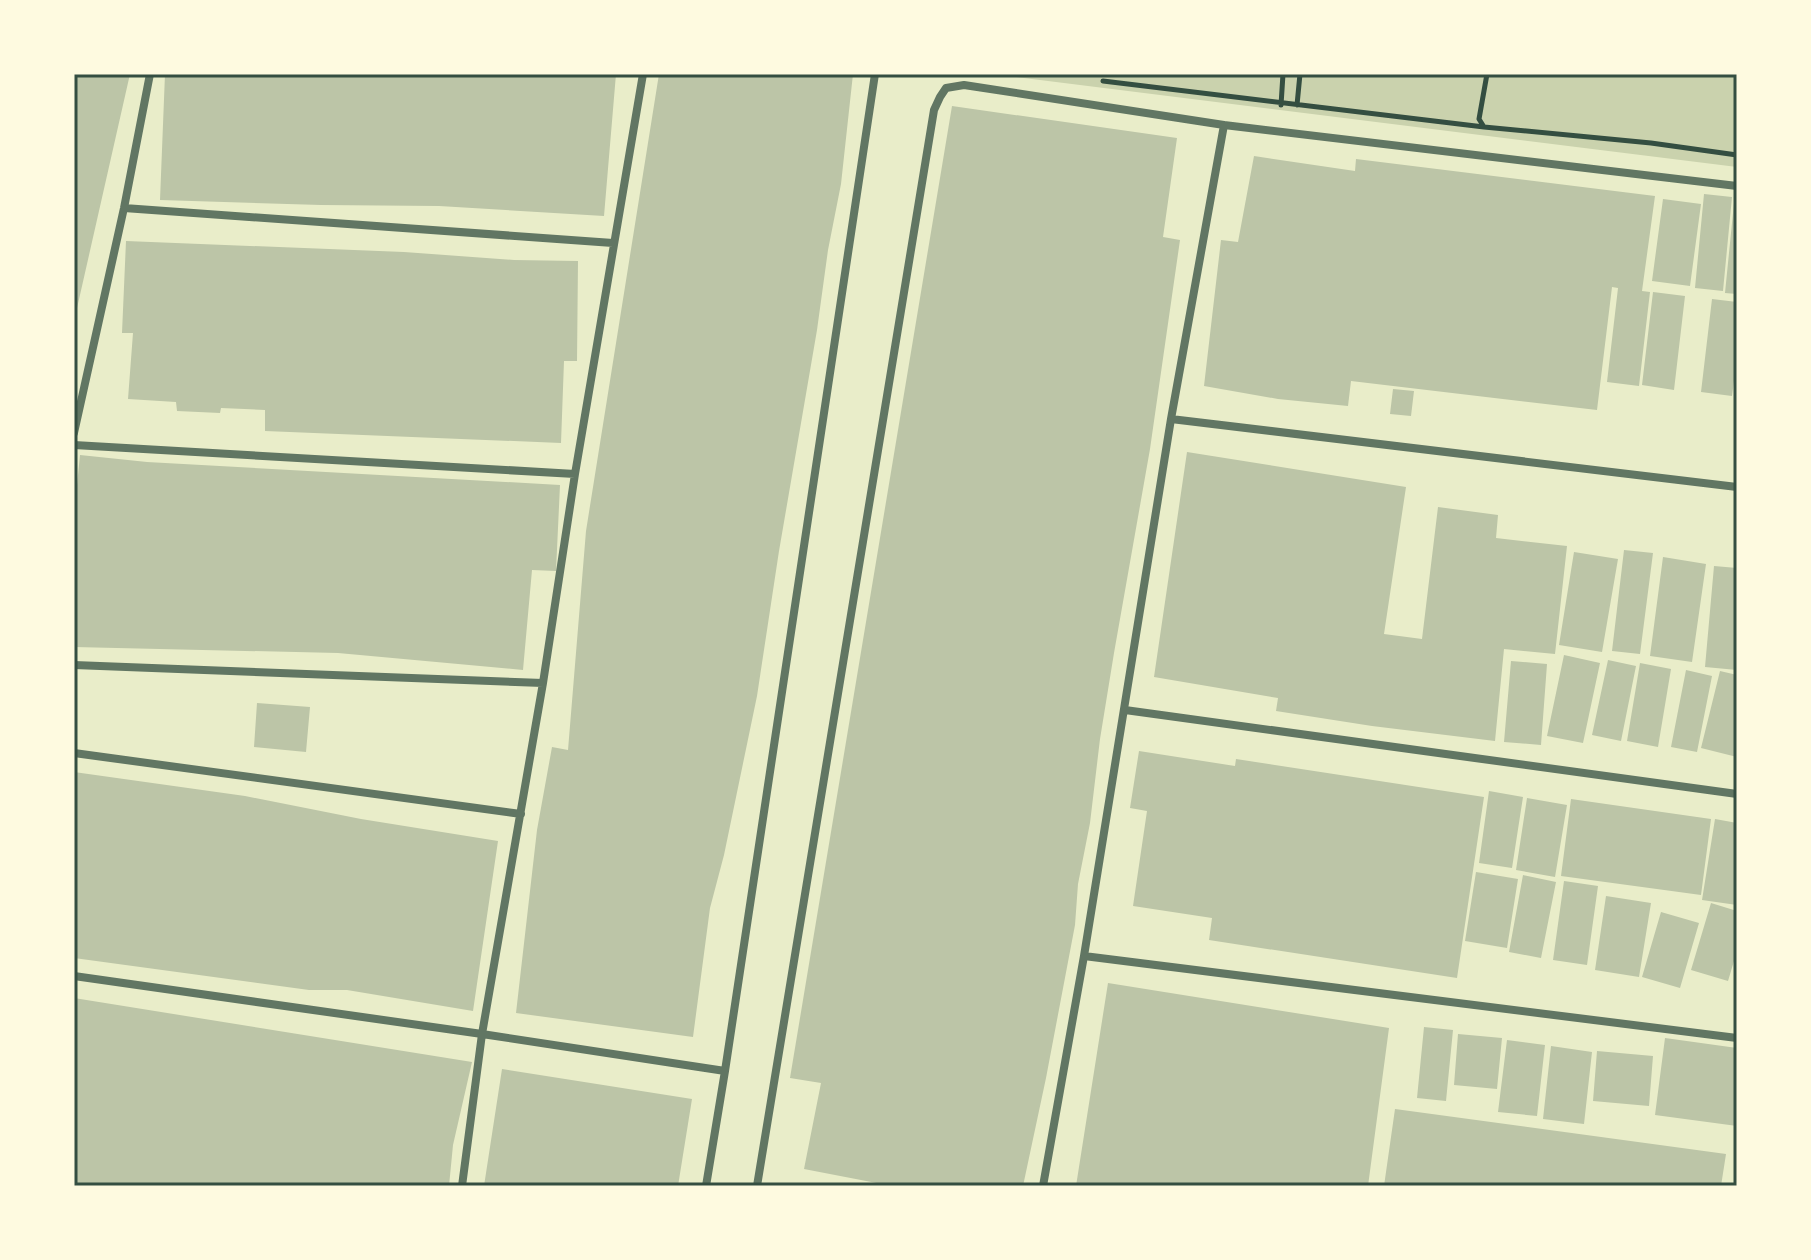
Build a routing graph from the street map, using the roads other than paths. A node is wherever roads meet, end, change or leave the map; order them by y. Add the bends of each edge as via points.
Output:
1 (150, 74) edge
2 (643, 74) edge
3 (875, 74) edge
4 (1224, 125) junction
5 (1737, 186) edge
6 (124, 208) junction
7 (613, 243) junction
8 (1171, 419) junction
9 (74, 433) edge
10 (74, 445) edge
11 (575, 474) junction
12 (1737, 487) edge
13 (74, 665) edge
14 (543, 683) junction
15 (1125, 710) junction
16 (74, 753) edge
17 (1737, 794) edge
18 (521, 814) junction
19 (1084, 956) junction
20 (74, 976) edge
21 (482, 1034) junction
22 (1737, 1038) edge
23 (725, 1071) junction
24 (462, 1186) edge
25 (706, 1186) edge
26 (757, 1186) edge
27 (1043, 1186) edge

1 - 6 street
2 - 7 street
3 - 23 street
4 - 5 street
4 - 8 street
4 - 26 street via 964,85 946,88 934,110
6 - 7 street
6 - 9 street
7 - 11 street
8 - 12 street
8 - 15 street
10 - 11 street
11 - 14 street
13 - 14 street
14 - 18 street
15 - 17 street
15 - 19 street
16 - 18 street
18 - 21 street
19 - 22 street
19 - 27 street
20 - 21 street
21 - 23 street
21 - 24 street
23 - 25 street

